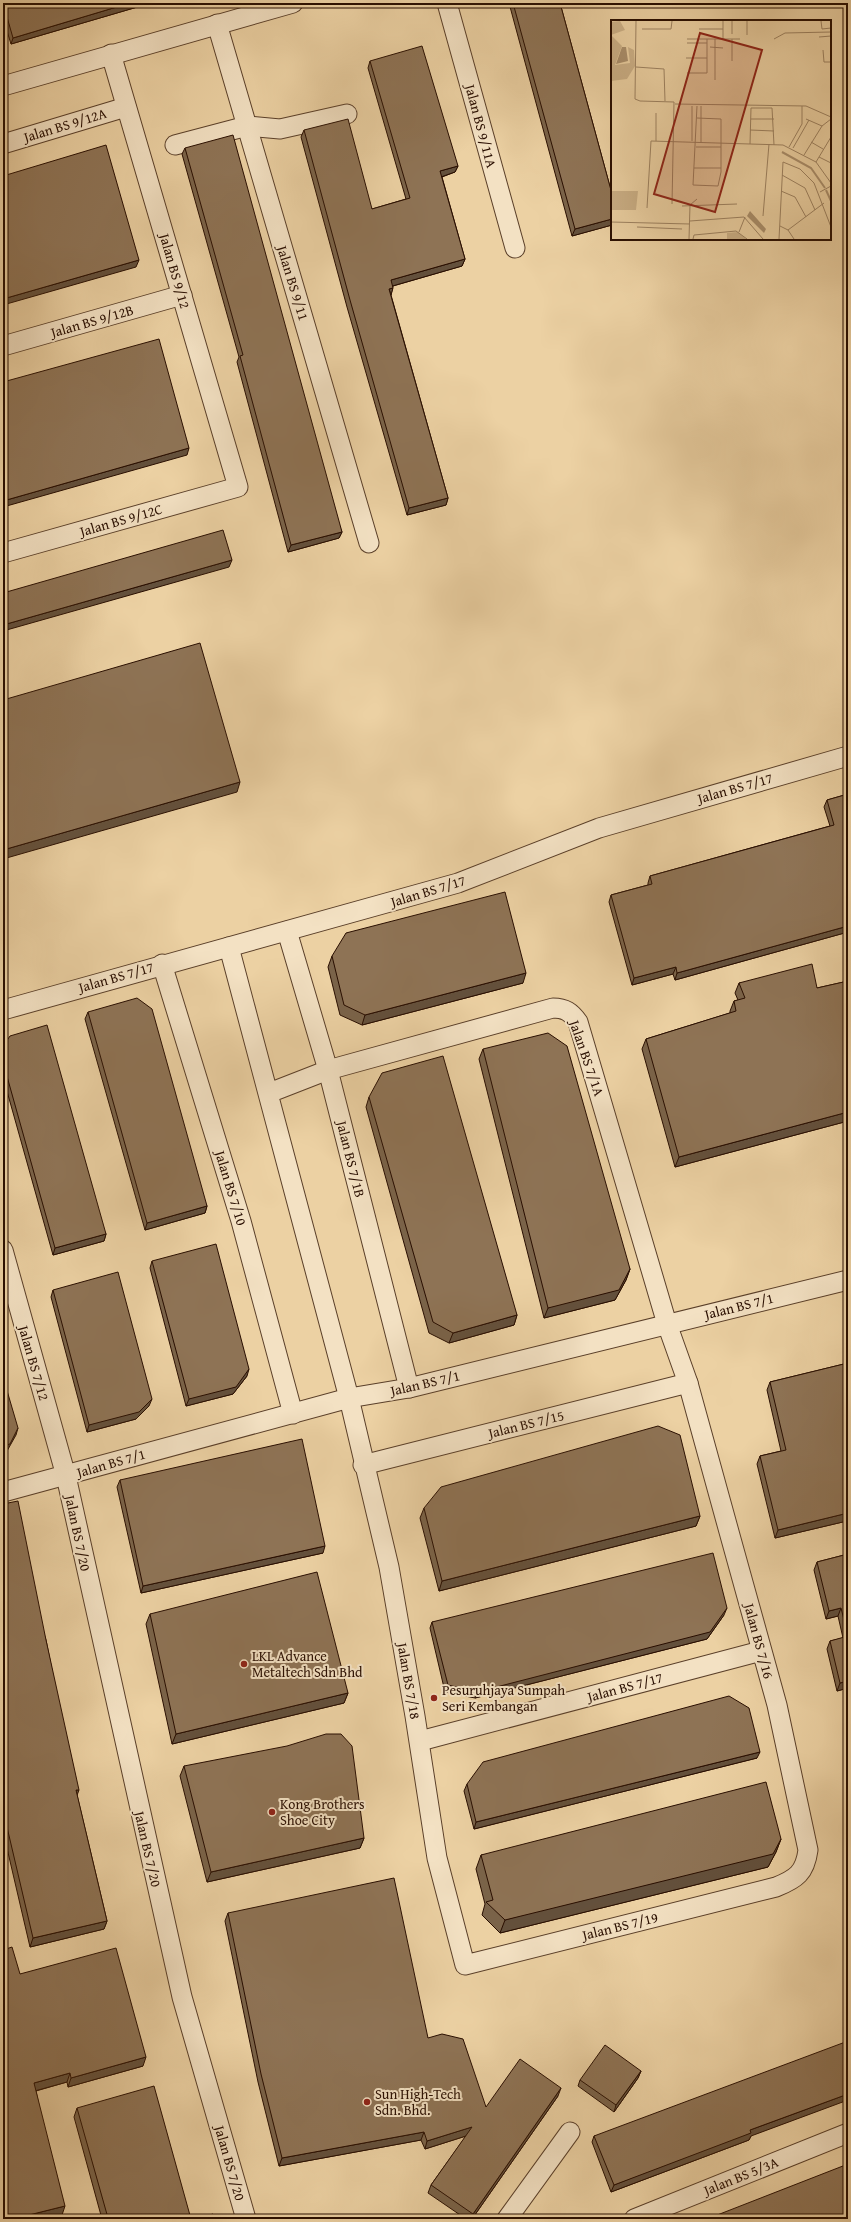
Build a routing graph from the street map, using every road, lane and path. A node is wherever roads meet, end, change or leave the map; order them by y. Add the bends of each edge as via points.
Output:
1 (293, 3) edge
2 (447, 3) edge
3 (217, 24) junction
4 (111, 54) junction
5 (3, 86) edge
6 (126, 107) junction
7 (347, 114) dead end
8 (247, 126) junction
9 (3, 144) edge
10 (175, 145) dead end
11 (515, 248) dead end
12 (182, 295) junction
13 (3, 346) edge
14 (238, 487) joint
15 (370, 543) dead end
16 (3, 553) edge
17 (848, 756) edge
18 (287, 931) junction
19 (229, 947) junction
20 (162, 964) junction
21 (3, 1010) edge
22 (328, 1070) junction
23 (269, 1093) junction
24 (3, 1250) edge
25 (848, 1280) edge
26 (667, 1324) junction
27 (688, 1383) junction
28 (409, 1388) junction
29 (349, 1398) junction
30 (293, 1414) junction
31 (363, 1465) junction
32 (66, 1476) junction
33 (3, 1492) edge
34 (761, 1651) junction
35 (420, 1741) junction
36 (776, 1887) joint
37 (465, 1965) joint
38 (570, 2132) dead end
39 (848, 2133) edge
40 (246, 2219) edge
41 (507, 2219) edge
42 (634, 2219) edge

1 - 3 street
2 - 11 street, Jalan BS 9/11A
3 - 4 street
3 - 8 street, Jalan BS 9/11
4 - 5 street
4 - 6 street, Jalan BS 9/12
6 - 9 street, Jalan BS 9/12A
6 - 12 street, Jalan BS 9/12
7 - 8 street via 280,128
8 - 10 street
8 - 15 street, Jalan BS 9/11
12 - 13 street, Jalan BS 9/12B
12 - 14 street, Jalan BS 9/12
14 - 16 street, Jalan BS 9/12C
17 - 18 street, Jalan BS 7/17 via 599,828 458,883
18 - 19 street, Jalan BS 7/17
18 - 22 street, Jalan BS 7/1B
19 - 20 street, Jalan BS 7/17
19 - 23 street
20 - 21 street, Jalan BS 7/17
20 - 30 street, Jalan BS 7/10 via 241,1221
22 - 23 street, Jalan BS 7/1A
22 - 26 street, Jalan BS 7/1A via 553,1008 563,1008 572,1014 582,1033
22 - 28 street, Jalan BS 7/1B
23 - 29 street
24 - 32 street, Jalan BS 7/12
25 - 26 street, Jalan BS 7/1
26 - 27 street, Jalan BS 7/1A
26 - 28 street, Jalan BS 7/1
27 - 31 street, Jalan BS 7/15
27 - 34 street, Jalan BS 7/16
28 - 29 street, Jalan BS 7/1
29 - 30 street, Jalan BS 7/1
29 - 31 street, Jalan BS 7/18
30 - 32 street, Jalan BS 7/1
31 - 35 street, Jalan BS 7/18 via 389,1567
32 - 33 street, Jalan BS 7/1
32 - 40 street, Jalan BS 7/20 via 182,1996
34 - 35 street, Jalan BS 7/17
34 - 36 street, Jalan BS 7/16 via 776,1705 808,1850 806,1863 800,1873 789,1882
35 - 37 street, Jalan BS 7/18 via 438,1858
36 - 37 street, Jalan BS 7/19
38 - 41 street
39 - 42 street, Jalan BS 5/3A

